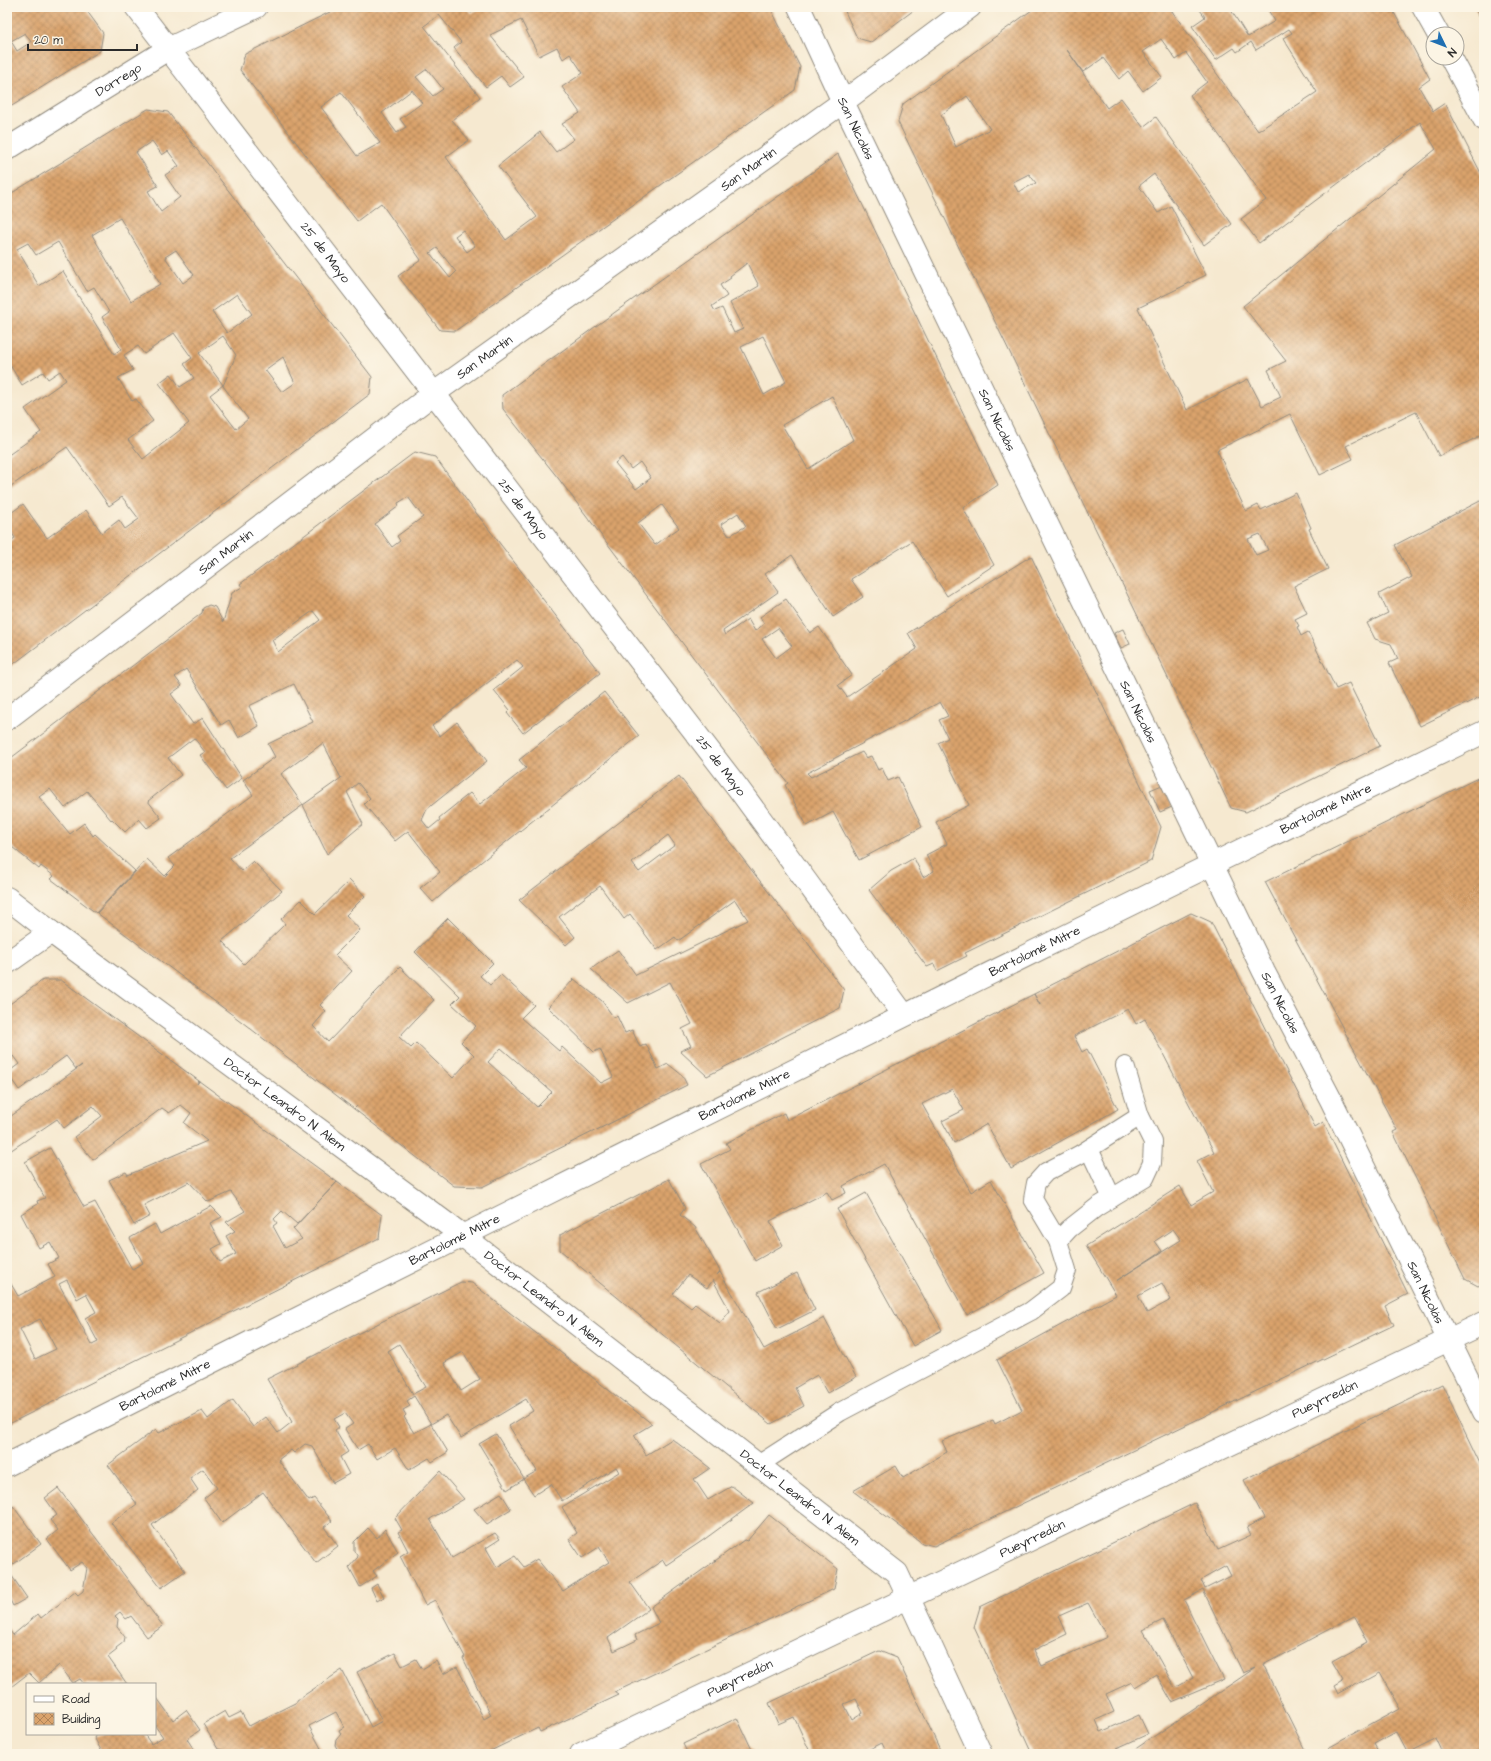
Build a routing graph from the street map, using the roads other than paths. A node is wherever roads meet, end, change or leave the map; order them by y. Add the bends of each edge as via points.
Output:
1 (136, 7) edge
2 (256, 7) edge
3 (799, 7) edge
4 (970, 7) edge
5 (1423, 7) edge
6 (1434, 26) edge
7 (168, 49) junction
8 (1455, 66) edge
9 (843, 102) junction
10 (1484, 119) edge
11 (7, 149) edge
12 (434, 394) junction
13 (7, 719) edge
14 (1484, 732) edge
15 (1212, 863) junction
16 (7, 898) edge
17 (51, 932) junction
18 (7, 964) edge
19 (904, 1015) junction
20 (1125, 1066) dead end
21 (1140, 1116) junction
22 (1089, 1148) junction
23 (1112, 1198) junction
24 (462, 1235) junction
25 (1058, 1241) junction
26 (1484, 1323) edge
27 (1448, 1340) junction
28 (1484, 1412) edge
29 (7, 1465) edge
30 (758, 1465) junction
31 (909, 1597) junction
32 (581, 1754) edge
33 (981, 1754) edge

1 - 7 street, 25 de Mayo
2 - 7 street, Dorrego
3 - 9 street, San Nicolás
4 - 9 street, San Martín
5 - 6 street
7 - 11 street, Dorrego
7 - 12 street, 25 de Mayo
8 - 10 street
9 - 12 street, San Martín
9 - 15 street, San Nicolás
12 - 13 street, San Martín
12 - 19 street, 25 de Mayo via 738,788
14 - 15 street, Bartolomé Mitre
15 - 19 street, Bartolomé Mitre
15 - 27 street, San Nicolás
16 - 17 street, Doctor Leandro N. Alem
17 - 18 street
17 - 24 street, Doctor Leandro N. Alem
19 - 24 street, Bartolomé Mitre
20 - 21 lane
21 - 22 lane
21 - 23 lane via 1153,1142 1152,1163 1145,1178
22 - 23 lane
22 - 25 lane via 1046,1172 1036,1183 1033,1199
23 - 25 lane via 1069,1229
24 - 29 street, Bartolomé Mitre
24 - 30 street, Doctor Leandro N. Alem
25 - 30 lane via 1067,1270 1061,1288 1031,1311 840,1412
26 - 27 street, Pueyrredón
27 - 28 street, San Nicolás
27 - 31 street, Pueyrredón
30 - 31 street, Doctor Leandro N. Alem via 897,1573
31 - 32 street, Pueyrredón
31 - 33 street, Doctor Leandro N. Alem

